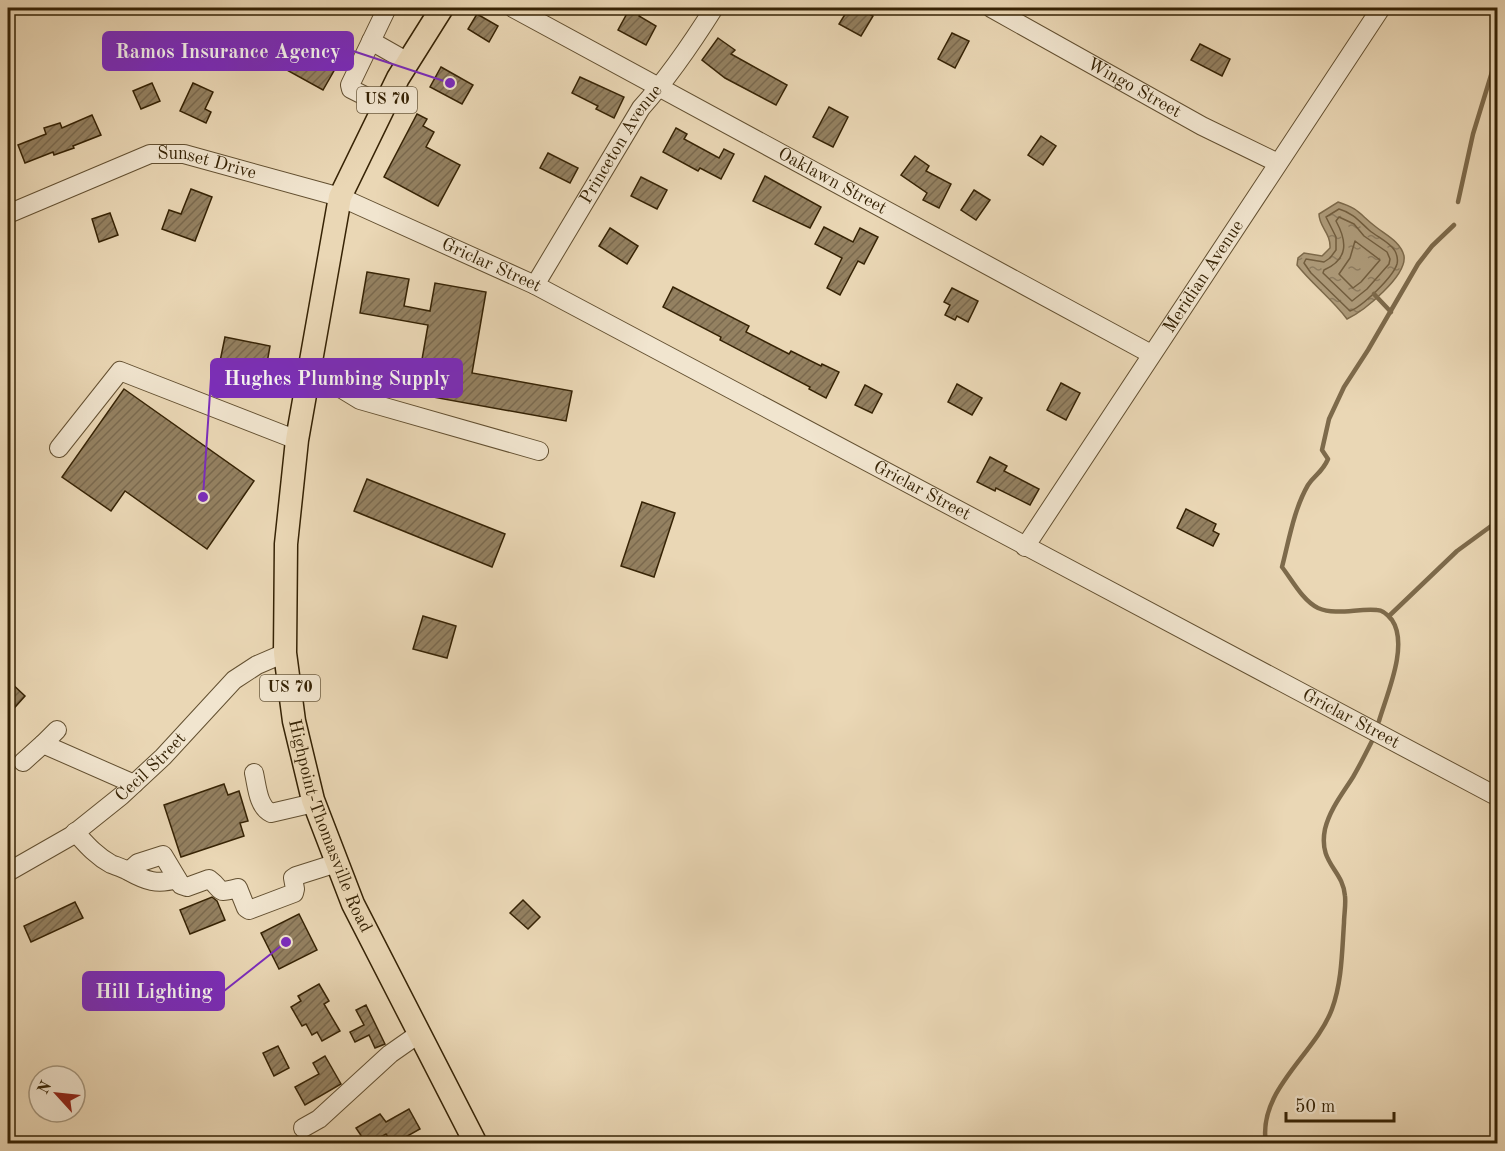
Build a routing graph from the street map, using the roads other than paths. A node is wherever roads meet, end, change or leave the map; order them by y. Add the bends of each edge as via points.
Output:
1 (387, 8) edge
2 (442, 8) edge
3 (513, 8) edge
4 (714, 8) edge
5 (991, 8) edge
6 (1382, 8) edge
7 (371, 41) junction
8 (408, 62) junction
9 (660, 87) junction
10 (385, 106) junction
11 (1278, 163) junction
12 (340, 197) junction
13 (8, 214) edge
14 (535, 285) junction
15 (1151, 354) junction
16 (309, 369) junction
17 (297, 440) junction
18 (58, 448) dead end
19 (539, 451) dead end
20 (1025, 547) junction
21 (285, 653) junction
22 (57, 730) dead end
23 (43, 744) junction
24 (23, 762) dead end
25 (254, 773) dead end
26 (134, 784) junction
27 (1497, 797) edge
28 (314, 803) junction
29 (75, 832) junction
30 (337, 864) junction
31 (129, 871) junction
32 (8, 872) edge
33 (177, 879) junction
34 (420, 1033) junction
35 (303, 1128) dead end
36 (476, 1143) edge

1 - 7 street
2 - 8 main road, US 70
3 - 9 street, Oaklawn Street
4 - 9 street, Princeton Avenue
5 - 11 street, Wingo Street via 1202,126
6 - 11 street, Meridian Avenue
7 - 8 street
7 - 10 street via 350,85
8 - 10 main road, US 70
9 - 14 street, Princeton Avenue via 641,108
9 - 15 street, Oaklawn Street
10 - 12 main road, US 70
11 - 15 street, Meridian Avenue
12 - 13 street, Sunset Drive via 184,154 150,154
12 - 14 street, Griclar Street
12 - 16 main road, Highpoint-Thomasville Road / US 70
14 - 20 street, Griclar Street
15 - 20 street, Meridian Avenue
16 - 17 main road, Highpoint-Thomasville Road / US 70
16 - 19 street via 360,400
17 - 18 street via 120,371
17 - 21 main road, Highpoint-Thomasville Road / US 70 via 286,544
20 - 27 street, Griclar Street
21 - 26 street, Cecil Street via 234,680
21 - 28 main road, Highpoint-Thomasville Road / US 70 via 294,721
22 - 23 street
23 - 24 street
23 - 26 street
25 - 28 street via 265,811
26 - 29 street, Cecil Street
28 - 30 main road, Highpoint-Thomasville Road / US 70
29 - 31 street via 95,853
29 - 32 street, Cecil Street
30 - 33 street via 296,876 294,892 249,910 238,888 219,891 209,879 184,887
30 - 34 main road, Highpoint-Thomasville Road / US 70 via 353,904
31 - 33 street via 152,881
31 - 33 street via 138,863 163,855
34 - 35 street via 390,1054 319,1119
34 - 36 main road, Highpoint-Thomasville Road / US 70

